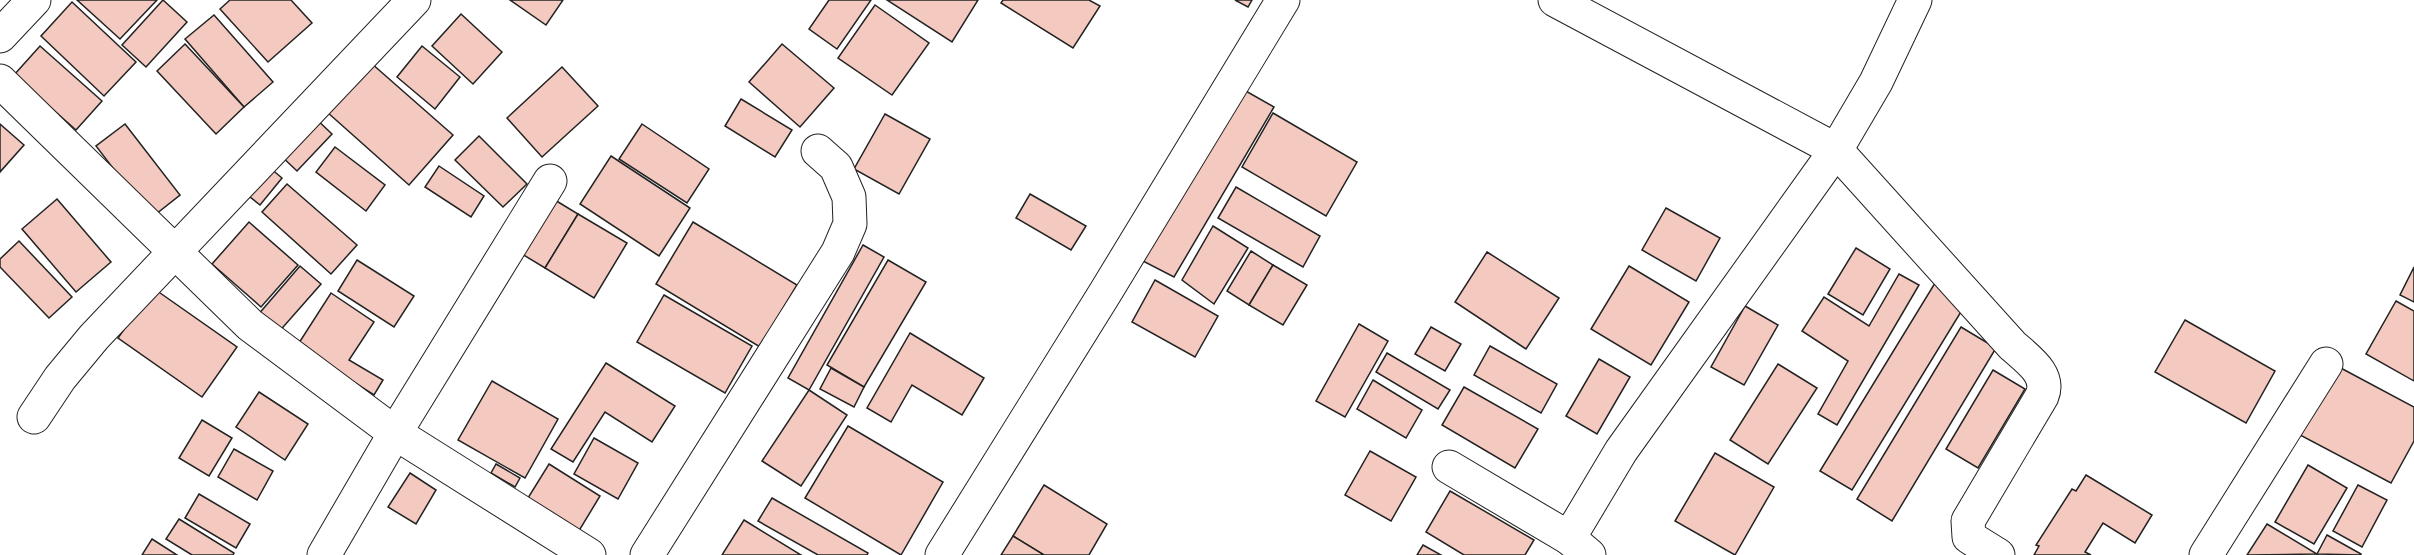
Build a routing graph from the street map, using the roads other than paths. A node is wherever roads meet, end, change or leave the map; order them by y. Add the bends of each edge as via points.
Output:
1 (34, 0) edge
2 (414, 0) edge
3 (1283, 0) edge
4 (1555, 0) edge
5 (1915, 0) edge
6 (0, 36) edge
7 (0, 81) edge
8 (1836, 150) junction
9 (818, 151) dead end
10 (550, 181) dead end
11 (174, 250) junction
12 (2326, 364) dead end
13 (34, 417) dead end
14 (395, 433) junction
15 (1449, 467) dead end
16 (1579, 547) edge
17 (324, 555) edge
18 (589, 555) edge
19 (647, 555) edge
20 (942, 555) edge
21 (1998, 555) edge
22 (2206, 555) edge

1 - 6 street
2 - 11 street
3 - 20 street
4 - 8 street
5 - 8 street via 1876,82
7 - 11 street
8 - 16 street via 1621,452
8 - 21 street via 2045,382 2042,396 1968,521 1969,537
9 - 19 street via 836,166 849,197 850,224 838,252
10 - 14 street
11 - 13 street via 94,337
11 - 14 street via 250,325
12 - 22 street
14 - 17 street
14 - 18 street
15 - 16 street

